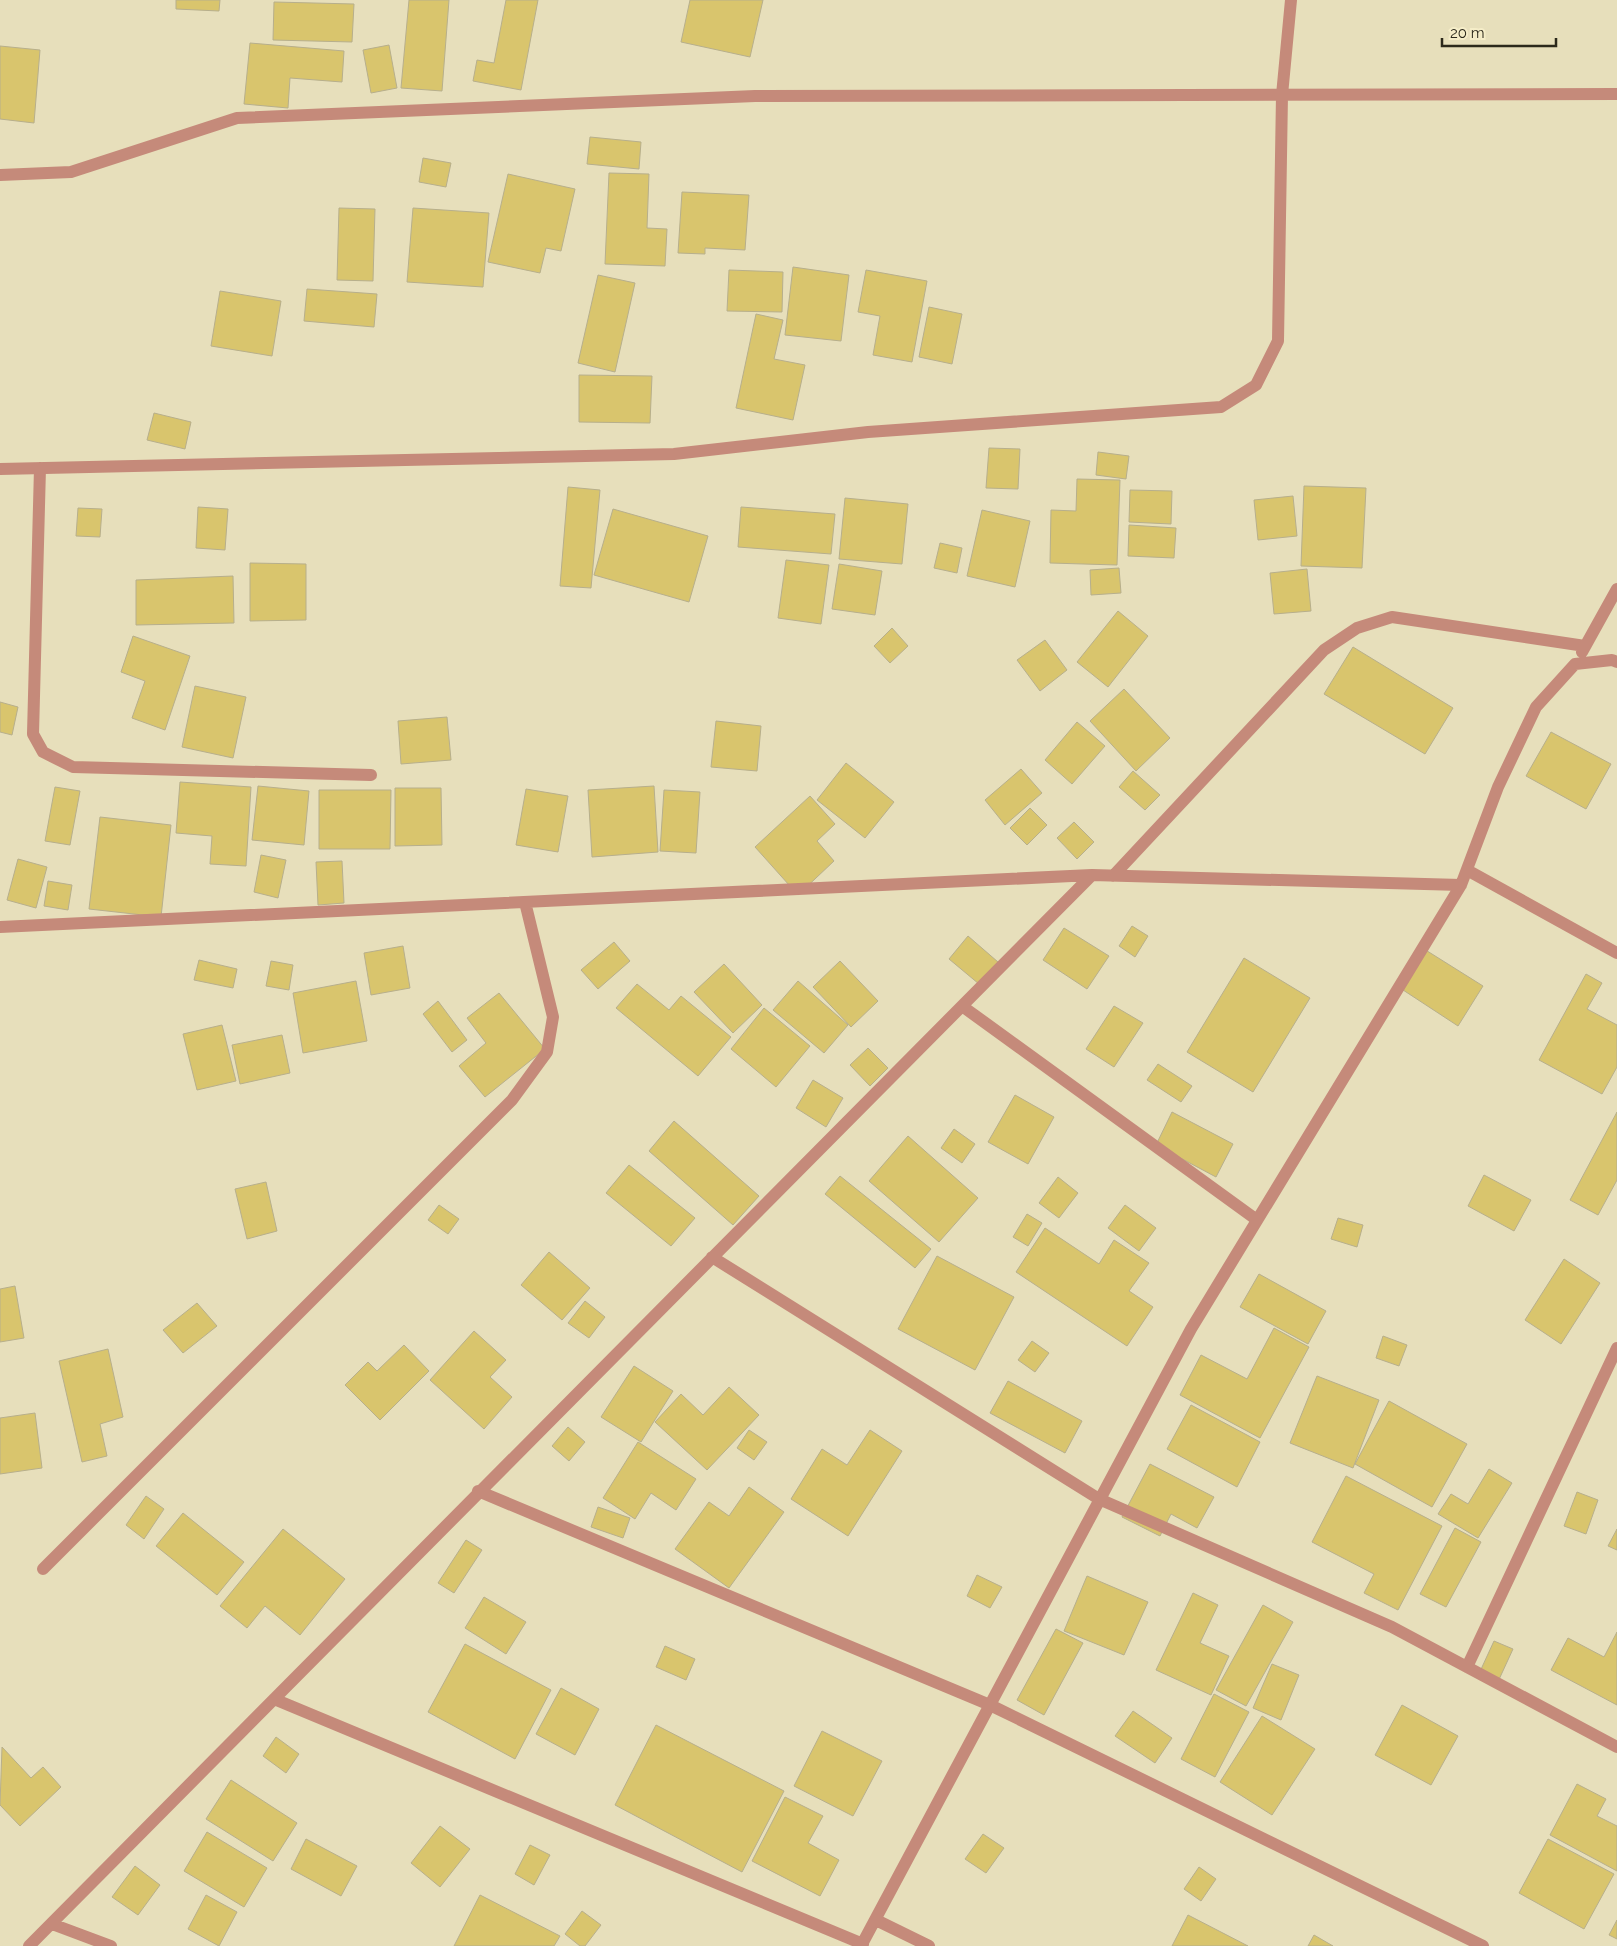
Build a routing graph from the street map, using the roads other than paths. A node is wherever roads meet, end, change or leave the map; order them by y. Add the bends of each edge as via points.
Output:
1 (1290, 0) edge
2 (1617, 94) edge
3 (1282, 95) junction
4 (0, 175) edge
5 (40, 468) junction
6 (0, 469) edge
7 (1617, 588) edge
8 (1585, 646) junction
9 (1617, 662) edge
10 (1575, 664) junction
11 (371, 775) dead end
12 (1467, 870) junction
13 (1092, 875) junction
14 (1114, 876) junction
15 (1462, 885) junction
16 (525, 902) junction
17 (0, 927) edge
18 (1617, 953) edge
19 (962, 1006) junction
20 (1257, 1220) junction
21 (712, 1257) junction
22 (1617, 1348) edge
23 (478, 1492) junction
24 (1100, 1499) junction
25 (43, 1569) dead end
26 (1467, 1668) junction
27 (274, 1698) junction
28 (990, 1705) junction
29 (1617, 1747) edge
30 (876, 1920) junction
31 (52, 1924) junction
32 (862, 1945) edge
33 (29, 1946) edge
34 (111, 1946) edge
35 (929, 1946) edge
36 (1483, 1946) edge

1 - 3 street
2 - 3 street
3 - 4 street via 755,96 237,118 71,172
3 - 5 street via 1278,342 1256,385 1221,407 868,432 674,454
5 - 6 street
5 - 11 street via 33,734 43,752 74,767
7 - 8 street
8 - 10 street
8 - 14 street via 1392,617 1356,628 1324,650
9 - 10 street
10 - 12 street via 1536,707 1498,786
12 - 15 street
12 - 18 street
13 - 14 street
13 - 16 street
13 - 19 street
14 - 15 street
15 - 20 street
16 - 17 street
16 - 25 street via 553,1017 547,1052 512,1100
19 - 20 street
19 - 21 street
20 - 24 street via 1190,1329
21 - 23 street
21 - 24 street
22 - 26 street
23 - 27 street
23 - 28 street
24 - 26 street via 1392,1627
24 - 28 street
26 - 29 street
27 - 31 street
27 - 32 street
28 - 30 street
28 - 36 street
30 - 32 street
30 - 35 street
31 - 33 street
31 - 34 street

